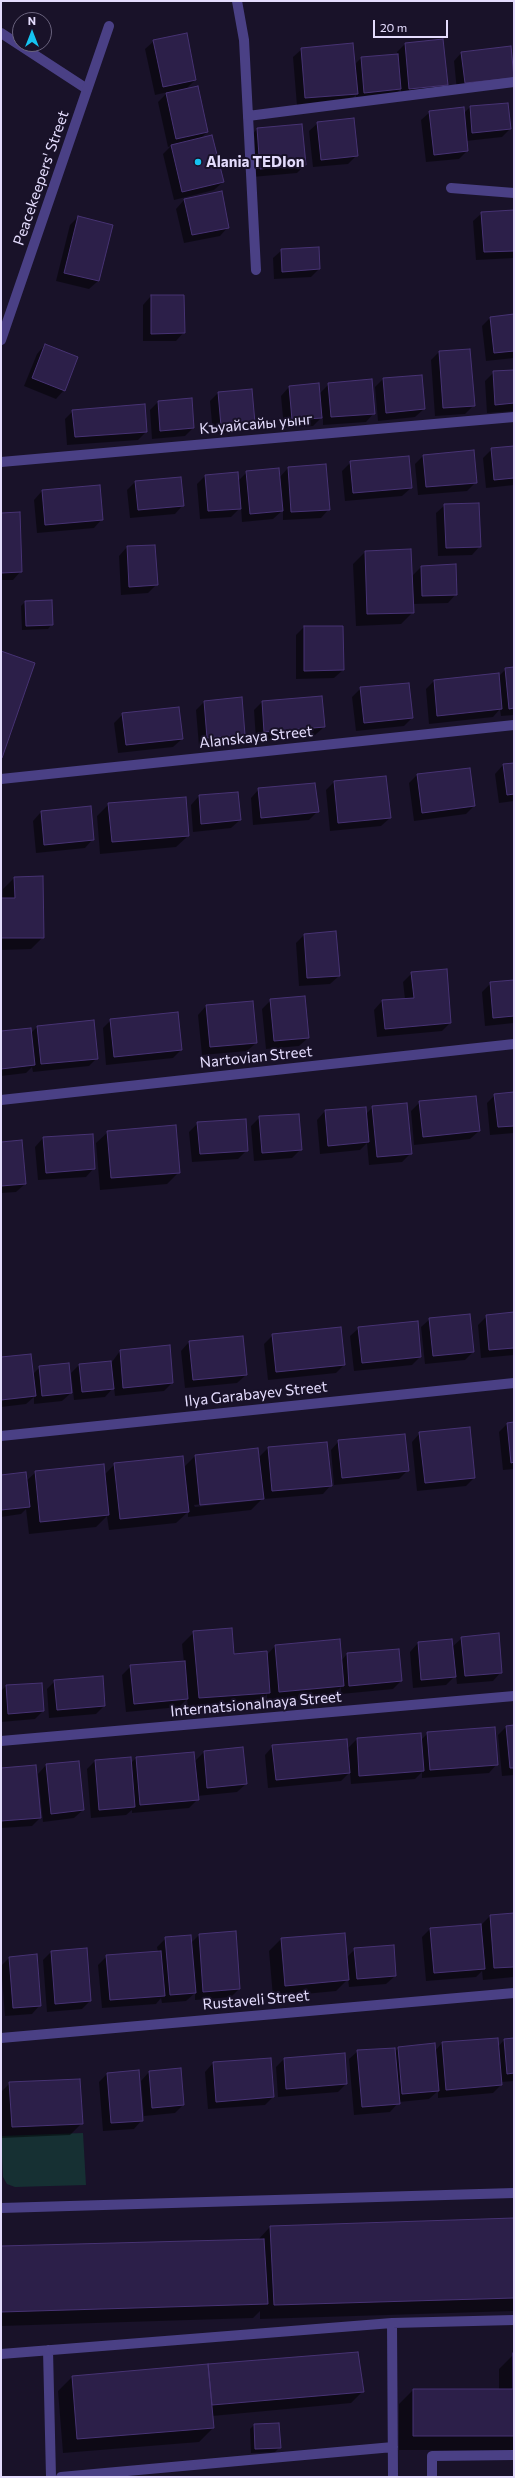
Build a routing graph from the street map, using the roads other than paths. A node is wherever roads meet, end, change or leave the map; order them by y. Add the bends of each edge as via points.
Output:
1 (237, 1) edge
2 (109, 26) dead end
3 (1, 33) edge
4 (514, 82) edge
5 (87, 89) junction
6 (248, 116) junction
7 (451, 188) dead end
8 (514, 193) edge
9 (256, 270) dead end
10 (1, 340) edge
11 (514, 417) edge
12 (1, 462) edge
13 (514, 725) edge
14 (1, 779) edge
15 (514, 1044) edge
16 (1, 1100) edge
17 (514, 1383) edge
18 (1, 1436) edge
19 (514, 1696) edge
20 (1, 1742) edge
21 (514, 1993) edge
22 (1, 2038) edge
23 (514, 2193) edge
24 (1, 2208) edge
25 (514, 2320) edge
26 (392, 2323) junction
27 (48, 2350) junction
28 (1, 2354) edge
29 (393, 2447) junction
30 (514, 2455) edge
31 (51, 2477) edge
32 (61, 2477) edge
33 (394, 2477) edge
34 (432, 2477) edge

1 - 6 street via 244,40
2 - 5 street, Peacekeepers' Street
3 - 5 street
4 - 6 street
5 - 10 street, Peacekeepers' Street
6 - 9 street
7 - 8 street
11 - 12 street, Къуайсайы уынг
13 - 14 street, Alanskaya Street
15 - 16 street, Nartovian Street
17 - 18 street, Ilya Garabayev Street
19 - 20 street, Internatsionalnaya Street
21 - 22 street, Rustaveli Street
23 - 24 street
25 - 26 street
26 - 27 street
26 - 29 street
27 - 28 street
27 - 31 street
29 - 32 street
29 - 33 street
30 - 34 street via 432,2456

